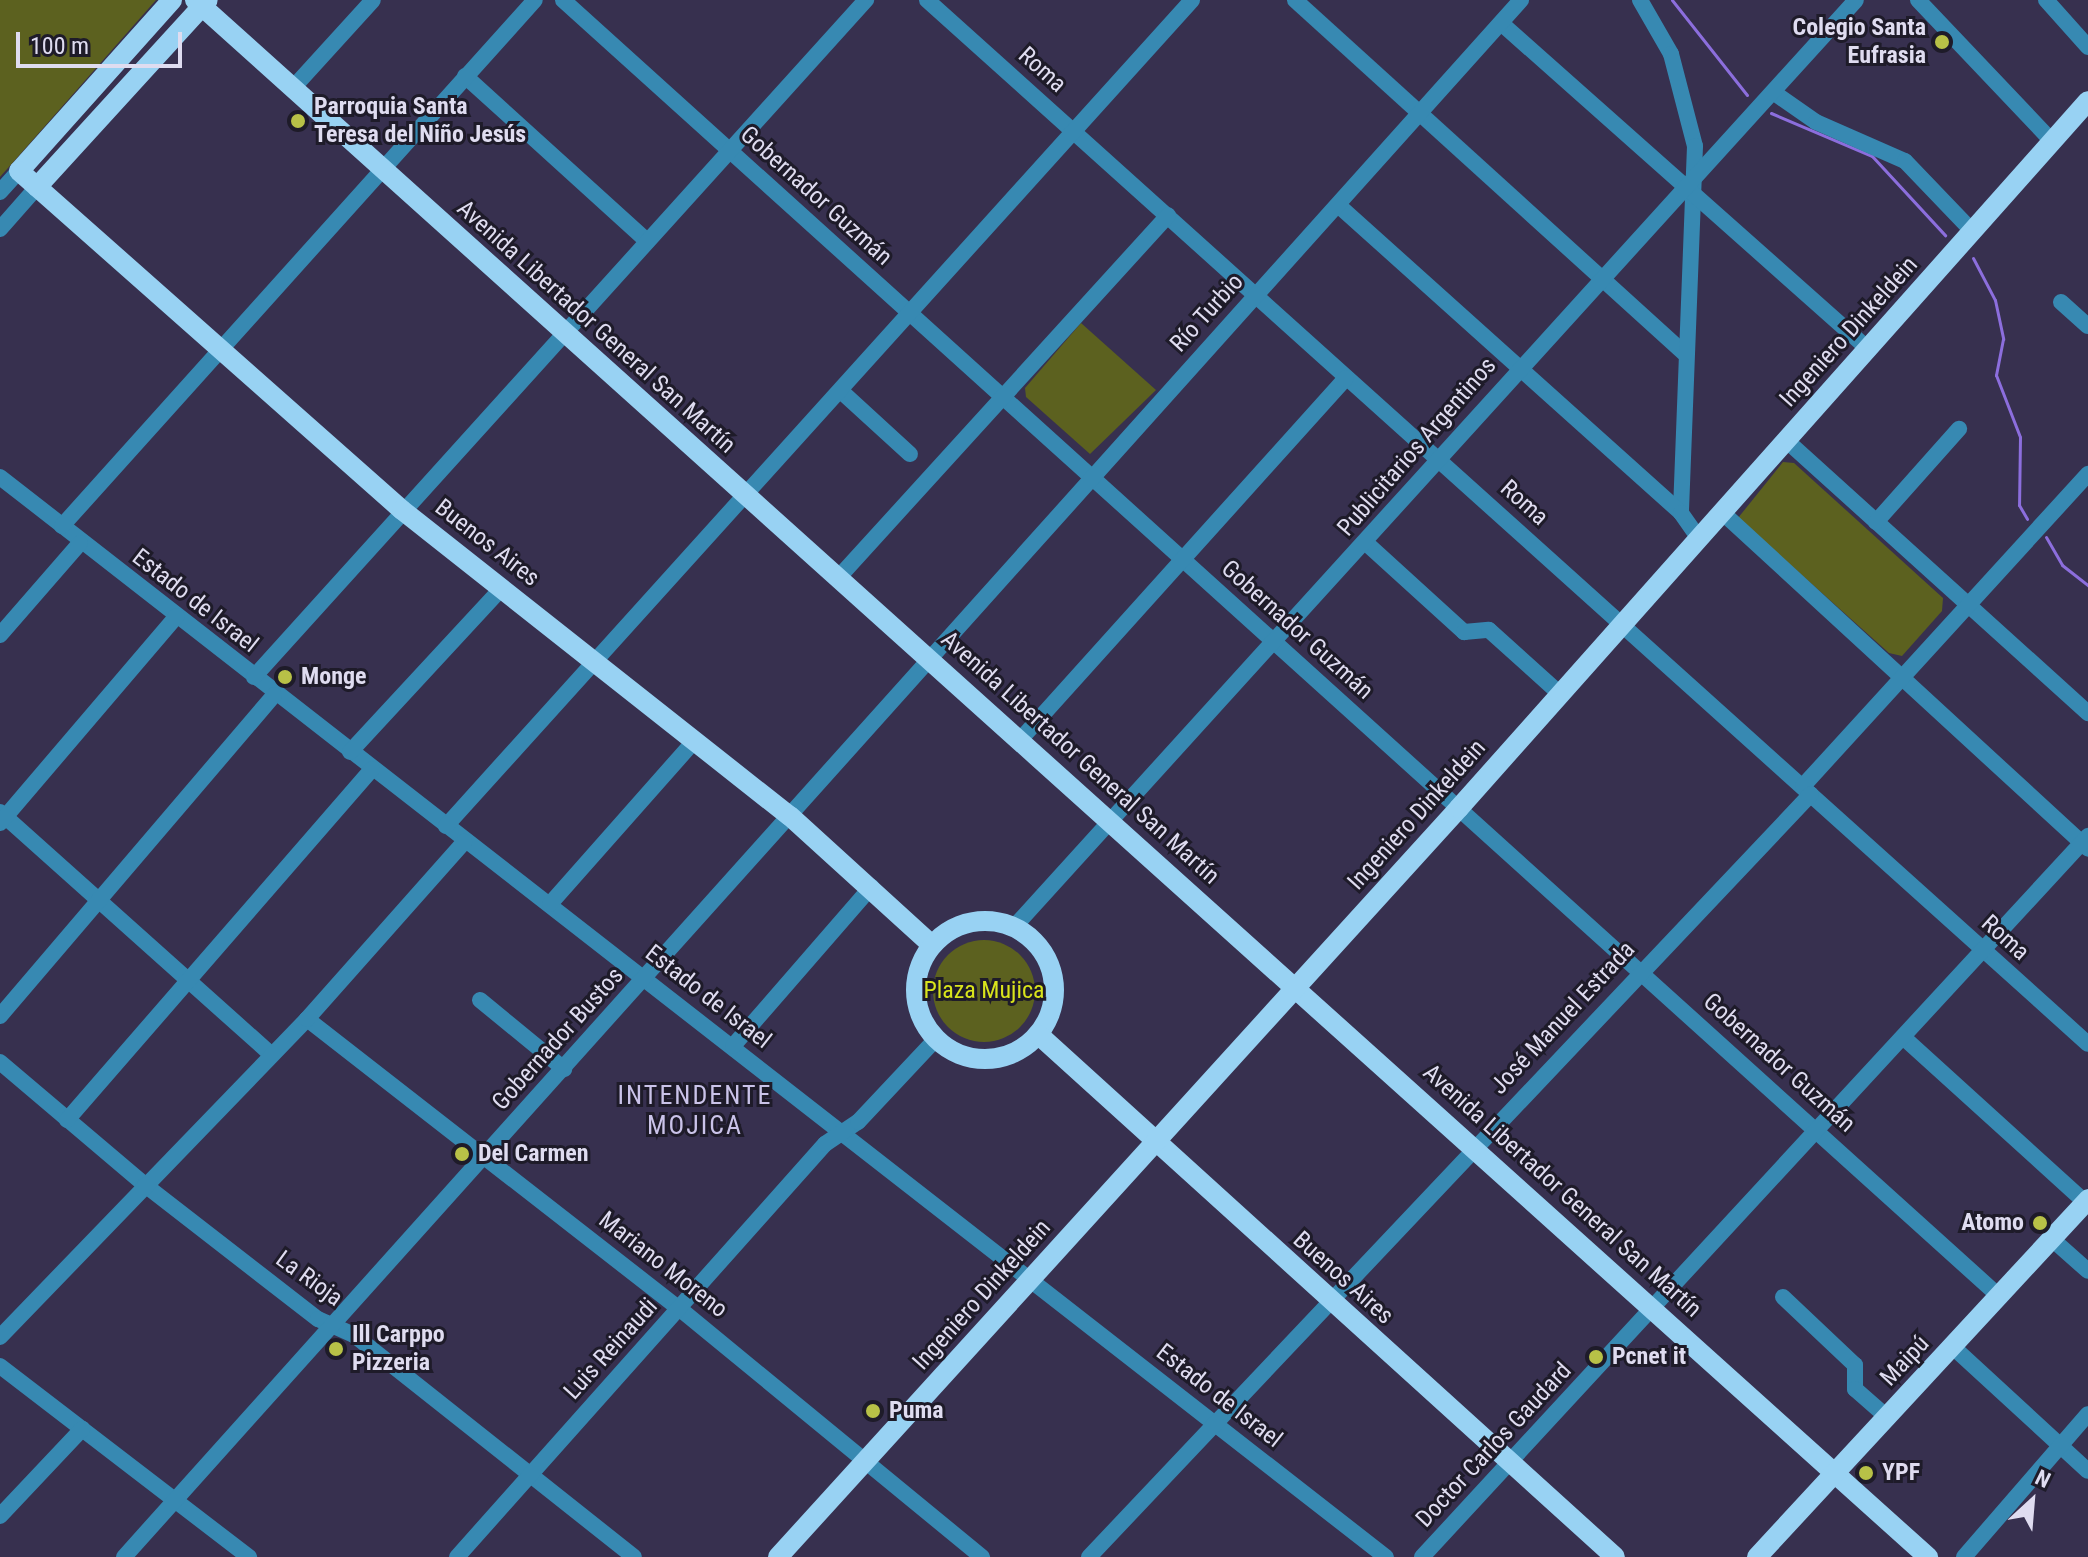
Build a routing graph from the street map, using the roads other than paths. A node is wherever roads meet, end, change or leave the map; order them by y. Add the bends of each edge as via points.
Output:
1 (172, 0) edge
2 (373, 0) edge
3 (535, 0) edge
4 (563, 0) edge
5 (866, 0) edge
6 (927, 0) edge
7 (1192, 0) edge
8 (1295, 0) edge
9 (1521, 0) edge
10 (1640, 0) edge
11 (1856, 0) edge
12 (1918, 0) edge
13 (2046, 0) edge
14 (202, 2) edge
15 (1501, 23) junction
16 (2088, 47) edge
17 (465, 76) junction
18 (292, 89) junction
19 (1773, 92) junction
20 (2088, 101) edge
21 (1421, 113) junction
22 (1075, 131) junction
23 (2052, 141) junction
24 (729, 150) junction
25 (382, 169) junction
26 (19, 171) junction
27 (37, 187) junction
28 (1690, 187) junction
29 (0, 192) edge
30 (1338, 205) junction
31 (1168, 215) junction
32 (0, 229) edge
33 (1973, 232) junction
34 (647, 241) junction
35 (1600, 279) junction
36 (1254, 296) junction
37 (2061, 302) dead end
38 (911, 315) junction
39 (2088, 326) edge
40 (566, 336) junction
41 (221, 349) junction
42 (1869, 350) junction
43 (1685, 354) junction
44 (1519, 368) junction
45 (1346, 378) junction
46 (842, 392) junction
47 (1003, 397) junction
48 (1959, 429) dead end
49 (1787, 441) junction
50 (910, 454) dead end
51 (1438, 459) junction
52 (1, 478) edge
53 (1092, 480) junction
54 (2084, 485) edge
55 (747, 497) junction
56 (402, 510) junction
57 (1681, 513) junction
58 (1723, 513) junction
59 (1876, 522) junction
60 (62, 526) junction
61 (1699, 539) junction
62 (1365, 542) junction
63 (80, 543) junction
64 (1185, 562) junction
65 (839, 577) junction
66 (502, 588) junction
67 (1966, 603) junction
68 (177, 616) junction
69 (1623, 624) junction
70 (0, 635) edge
71 (1277, 642) junction
72 (929, 658) junction
73 (595, 662) junction
74 (1901, 674) junction
75 (254, 677) junction
76 (1560, 694) junction
77 (274, 695) junction
78 (2088, 713) edge
79 (695, 740) junction
80 (1020, 740) junction
81 (350, 752) junction
82 (372, 769) junction
83 (1807, 790) junction
84 (1459, 808) junction
85 (790, 816) junction
86 (2, 817) edge
87 (1110, 820) junction
88 (446, 826) junction
89 (464, 842) junction
90 (2086, 843) edge
91 (871, 887) junction
92 (99, 900) junction
93 (550, 904) junction
94 (1014, 927) junction
95 (932, 945) junction
96 (1983, 950) junction
97 (1641, 971) junction
98 (646, 978) junction
99 (189, 981) junction
100 (1296, 988) junction
101 (480, 1000) dead end
102 (0, 1016) edge
103 (307, 1019) junction
104 (1039, 1035) junction
105 (1903, 1037) junction
106 (936, 1039) junction
107 (2088, 1044) edge
108 (733, 1046) junction
109 (271, 1054) junction
110 (0, 1062) edge
111 (564, 1069) junction
112 (67, 1120) junction
113 (1819, 1130) junction
114 (842, 1134) junction
115 (1154, 1141) junction
116 (1474, 1148) junction
117 (485, 1155) junction
118 (145, 1185) junction
119 (2086, 1200) edge
120 (2052, 1239) junction
121 (2088, 1271) edge
122 (1033, 1280) junction
123 (1999, 1296) junction
124 (1783, 1297) dead end
125 (1330, 1302) junction
126 (680, 1309) junction
127 (1656, 1311) junction
128 (331, 1327) junction
129 (0, 1337) edge
130 (1953, 1347) junction
131 (0, 1366) edge
132 (2088, 1414) edge
133 (1888, 1418) junction
134 (1215, 1423) junction
135 (82, 1429) junction
136 (2060, 1446) junction
137 (867, 1458) junction
138 (1508, 1465) junction
139 (2088, 1471) edge
140 (1837, 1474) junction
141 (528, 1476) junction
142 (174, 1500) junction
143 (0, 1516) edge
144 (124, 1557) edge
145 (249, 1557) edge
146 (457, 1557) edge
147 (634, 1557) edge
148 (778, 1557) edge
149 (982, 1557) edge
150 (1089, 1557) edge
151 (1386, 1557) edge
152 (1422, 1557) edge
153 (1615, 1557) edge
154 (1757, 1557) edge
155 (1928, 1557) edge
156 (1964, 1557) edge

1 - 26 main road
2 - 18 street
3 - 17 street
4 - 24 street, Gobernador Guzmán
5 - 24 street
6 - 22 street, Roma
7 - 22 street
8 - 21 street
9 - 15 street, Río Turbio
10 - 28 street via 1687,101 1695,146
11 - 19 street, Publicitarios Argentinos
12 - 23 street
13 - 16 street
14 - 18 main road, Avenida Libertador General San Martín
14 - 27 main road
15 - 21 street, Río Turbio
15 - 28 street
17 - 25 street
17 - 34 street
18 - 25 main road, Avenida Libertador General San Martín
19 - 28 street, Publicitarios Argentinos
19 - 33 street via 1816,122 1905,161
20 - 23 main road, Ingeniero Dinkeldein
21 - 30 street, Río Turbio
21 - 35 street
22 - 31 street, Roma
22 - 38 street
23 - 33 main road, Ingeniero Dinkeldein
24 - 34 street
24 - 38 street, Gobernador Guzmán
25 - 40 main road, Avenida Libertador General San Martín
25 - 41 street
26 - 27 main road, Buenos Aires
26 - 29 street
27 - 32 street
27 - 41 main road, Buenos Aires
28 - 35 street, Publicitarios Argentinos
28 - 42 street
28 - 43 street
30 - 36 street, Río Turbio
30 - 44 street
31 - 36 street, Roma
31 - 47 street
33 - 42 main road, Ingeniero Dinkeldein
34 - 40 street
35 - 43 street
35 - 44 street, Publicitarios Argentinos
36 - 45 street, Roma
36 - 53 street, Río Turbio
37 - 39 street
38 - 46 street
38 - 47 street, Gobernador Guzmán
40 - 55 main road, Avenida Libertador General San Martín
40 - 56 street
41 - 56 main road, Buenos Aires
41 - 60 street
42 - 49 main road, Ingeniero Dinkeldein
43 - 57 street
44 - 51 street, Publicitarios Argentinos
44 - 57 street
45 - 51 street, Roma
45 - 64 street
46 - 50 street
46 - 55 street
47 - 53 street, Gobernador Guzmán
47 - 65 street
48 - 59 street
49 - 58 main road, Ingeniero Dinkeldein
49 - 59 street
51 - 62 street, Publicitarios Argentinos
51 - 69 street, Roma
52 - 60 street, Estado de Israel
53 - 64 street, Gobernador Guzmán
53 - 72 street, Río Turbio
54 - 67 street, José Manuel Estrada
55 - 65 main road, Avenida Libertador General San Martín
55 - 73 street
56 - 66 main road, Buenos Aires
56 - 75 street
57 - 61 street
58 - 61 main road, Ingeniero Dinkeldein
58 - 74 street
59 - 67 street
60 - 63 street, Estado de Israel
61 - 69 main road, Ingeniero Dinkeldein
62 - 71 street, Publicitarios Argentinos
62 - 76 street via 1464,632 1489,630
63 - 68 street, Estado de Israel
63 - 70 street
64 - 71 street, Gobernador Guzmán
64 - 80 street
65 - 72 main road, Avenida Libertador General San Martín
66 - 73 main road, Buenos Aires
66 - 81 street
67 - 74 street, José Manuel Estrada
67 - 78 street
68 - 75 street, Estado de Israel
68 - 86 street
69 - 76 main road, Ingeniero Dinkeldein
69 - 83 street, Roma
71 - 84 street, Gobernador Guzmán
71 - 87 street, Publicitarios Argentinos
72 - 80 main road, Avenida Libertador General San Martín
72 - 85 street, Gobernador Bustos
73 - 79 main road, Buenos Aires
73 - 88 street
74 - 83 street, José Manuel Estrada
74 - 90 street via 1910,691
75 - 77 street, Estado de Israel
76 - 84 main road, Ingeniero Dinkeldein
77 - 81 street, Estado de Israel
77 - 92 street
79 - 85 main road, Buenos Aires
79 - 93 street
80 - 87 main road, Avenida Libertador General San Martín
81 - 82 street, Estado de Israel
82 - 88 street, Estado de Israel
82 - 99 street
83 - 96 street, Roma
83 - 97 street, José Manuel Estrada
84 - 97 street, Gobernador Guzmán
84 - 100 main road, Ingeniero Dinkeldein
85 - 91 main road, Buenos Aires
85 - 98 street, Gobernador Bustos
86 - 92 street
87 - 94 street, Publicitarios Argentinos
87 - 100 main road, Avenida Libertador General San Martín
88 - 89 street, Estado de Israel
89 - 93 street, Estado de Israel
89 - 103 street
90 - 96 street, Doctor Carlos Gaudard
91 - 95 main road, Buenos Aires
91 - 108 street
92 - 99 street
92 - 102 street
93 - 98 street, Estado de Israel
94 - 95 main road via 970,922
94 - 104 main road via 1042,950 1055,984
95 - 106 main road via 916,992
96 - 105 street, Doctor Carlos Gaudard
96 - 107 street, Roma
97 - 113 street, Gobernador Guzmán
97 - 116 street, José Manuel Estrada
98 - 108 street, Estado de Israel
98 - 111 street, Gobernador Bustos
99 - 109 street
99 - 112 street
100 - 115 main road, Ingeniero Dinkeldein
100 - 116 main road, Avenida Libertador General San Martín
101 - 111 street
103 - 109 street
103 - 117 street, Mariano Moreno
104 - 106 main road via 1021,1050 976,1059
104 - 115 main road, Buenos Aires
105 - 113 street, Doctor Carlos Gaudard
105 - 119 street
106 - 114 street, Luis Reinaudi
108 - 114 street, Estado de Israel
109 - 118 street
110 - 112 street, La Rioja
111 - 117 street, Gobernador Bustos
112 - 118 street, La Rioja
113 - 123 street, Gobernador Guzmán
113 - 127 street, Doctor Carlos Gaudard
114 - 122 street, Estado de Israel
114 - 126 street, Luis Reinaudi via 825,1144
115 - 122 main road, Ingeniero Dinkeldein
115 - 125 main road, Buenos Aires
116 - 125 street, José Manuel Estrada
116 - 127 main road, Avenida Libertador General San Martín
117 - 126 street, Mariano Moreno
117 - 128 street, Gobernador Bustos
118 - 128 street, La Rioja
118 - 129 street
119 - 120 main road, Maipú
120 - 121 street
120 - 123 main road, Maipú
122 - 134 street, Estado de Israel
122 - 137 main road, Ingeniero Dinkeldein
123 - 130 main road, Maipú
124 - 133 street via 1855,1365 1855,1389
125 - 134 street, José Manuel Estrada
125 - 138 main road, Buenos Aires
126 - 137 street, Mariano Moreno
126 - 141 street, Luis Reinaudi
127 - 138 street, Doctor Carlos Gaudard
127 - 140 main road, Avenida Libertador General San Martín
128 - 141 street, La Rioja via 354,1335
128 - 142 street, Gobernador Bustos
130 - 133 main road, Maipú
130 - 136 street
131 - 135 street
132 - 136 street
133 - 140 main road, Maipú
134 - 150 street, José Manuel Estrada
134 - 151 street, Estado de Israel
135 - 142 street
135 - 143 street
136 - 139 street
136 - 156 street
137 - 148 main road, Ingeniero Dinkeldein
137 - 149 street, Mariano Moreno
138 - 152 street, Doctor Carlos Gaudard
138 - 153 main road, Buenos Aires
140 - 154 main road, Maipú
140 - 155 main road, Avenida Libertador General San Martín
141 - 146 street, Luis Reinaudi
141 - 147 street, La Rioja
142 - 144 street, Gobernador Bustos
142 - 145 street

